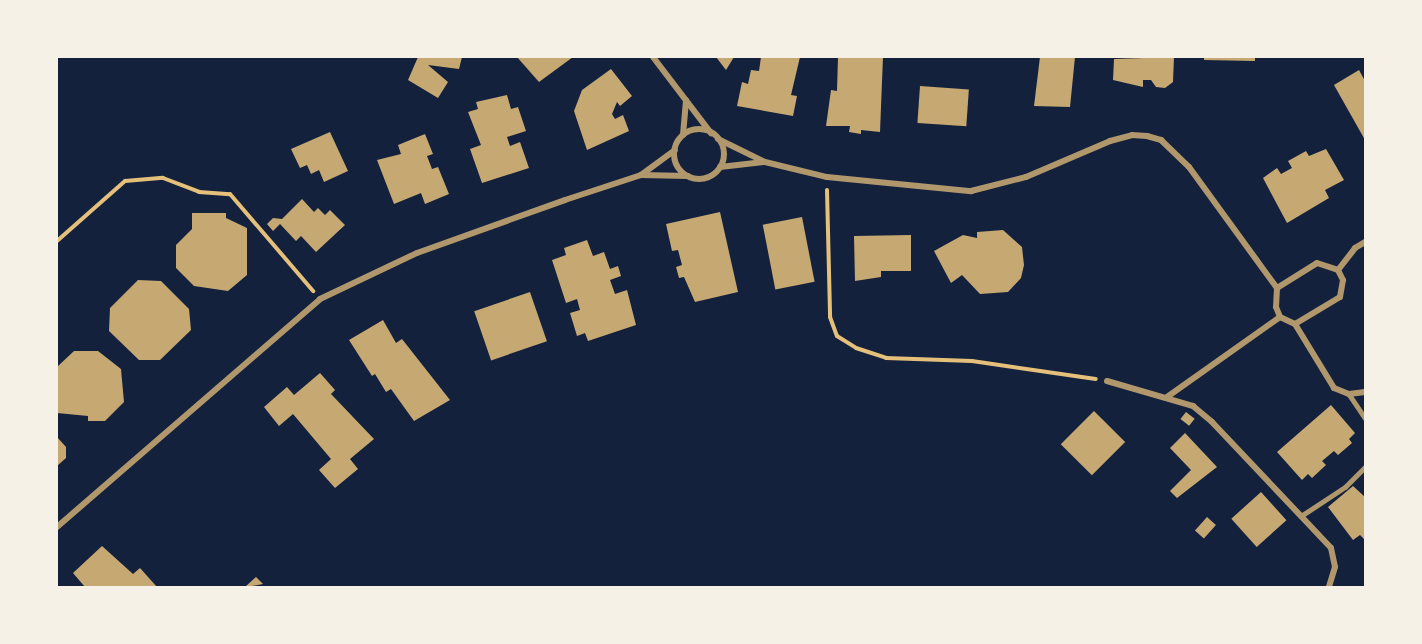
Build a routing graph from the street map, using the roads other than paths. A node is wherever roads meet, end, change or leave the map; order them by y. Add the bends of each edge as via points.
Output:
1 (653, 57) edge
2 (686, 99) junction
3 (712, 133) junction
4 (683, 135) junction
5 (718, 139) junction
6 (675, 150) junction
7 (765, 162) junction
8 (720, 167) junction
9 (641, 176) junction
10 (688, 176) junction
11 (1365, 242) edge
12 (1338, 270) junction
13 (1277, 288) junction
14 (1280, 317) junction
15 (1295, 324) junction
16 (1107, 381) road end
17 (1365, 392) edge
18 (1349, 394) junction
19 (1167, 397) junction
20 (1365, 418) edge
21 (1365, 466) edge
22 (1301, 516) junction
23 (57, 527) edge
24 (1329, 587) edge

1 - 2 street
2 - 3 street
2 - 4 street
3 - 4 street via 697,130
3 - 5 street
4 - 6 street
5 - 7 street
5 - 8 street via 724,152
6 - 9 street
6 - 10 street via 677,165
7 - 8 street
7 - 13 street via 827,177 971,191 1008,183 1110,141 1147,136 1161,140 1189,167
8 - 10 street via 710,177
9 - 10 street
9 - 23 street via 417,253 320,299
11 - 12 street
12 - 13 street via 1317,263
12 - 15 street via 1343,280 1340,297
13 - 14 street
14 - 15 street
14 - 19 street
15 - 18 street via 1334,388
16 - 19 street
17 - 18 street
18 - 20 lane
19 - 22 street via 1193,406 1212,422
21 - 22 lane via 1345,487
22 - 24 street via 1331,548 1335,567

